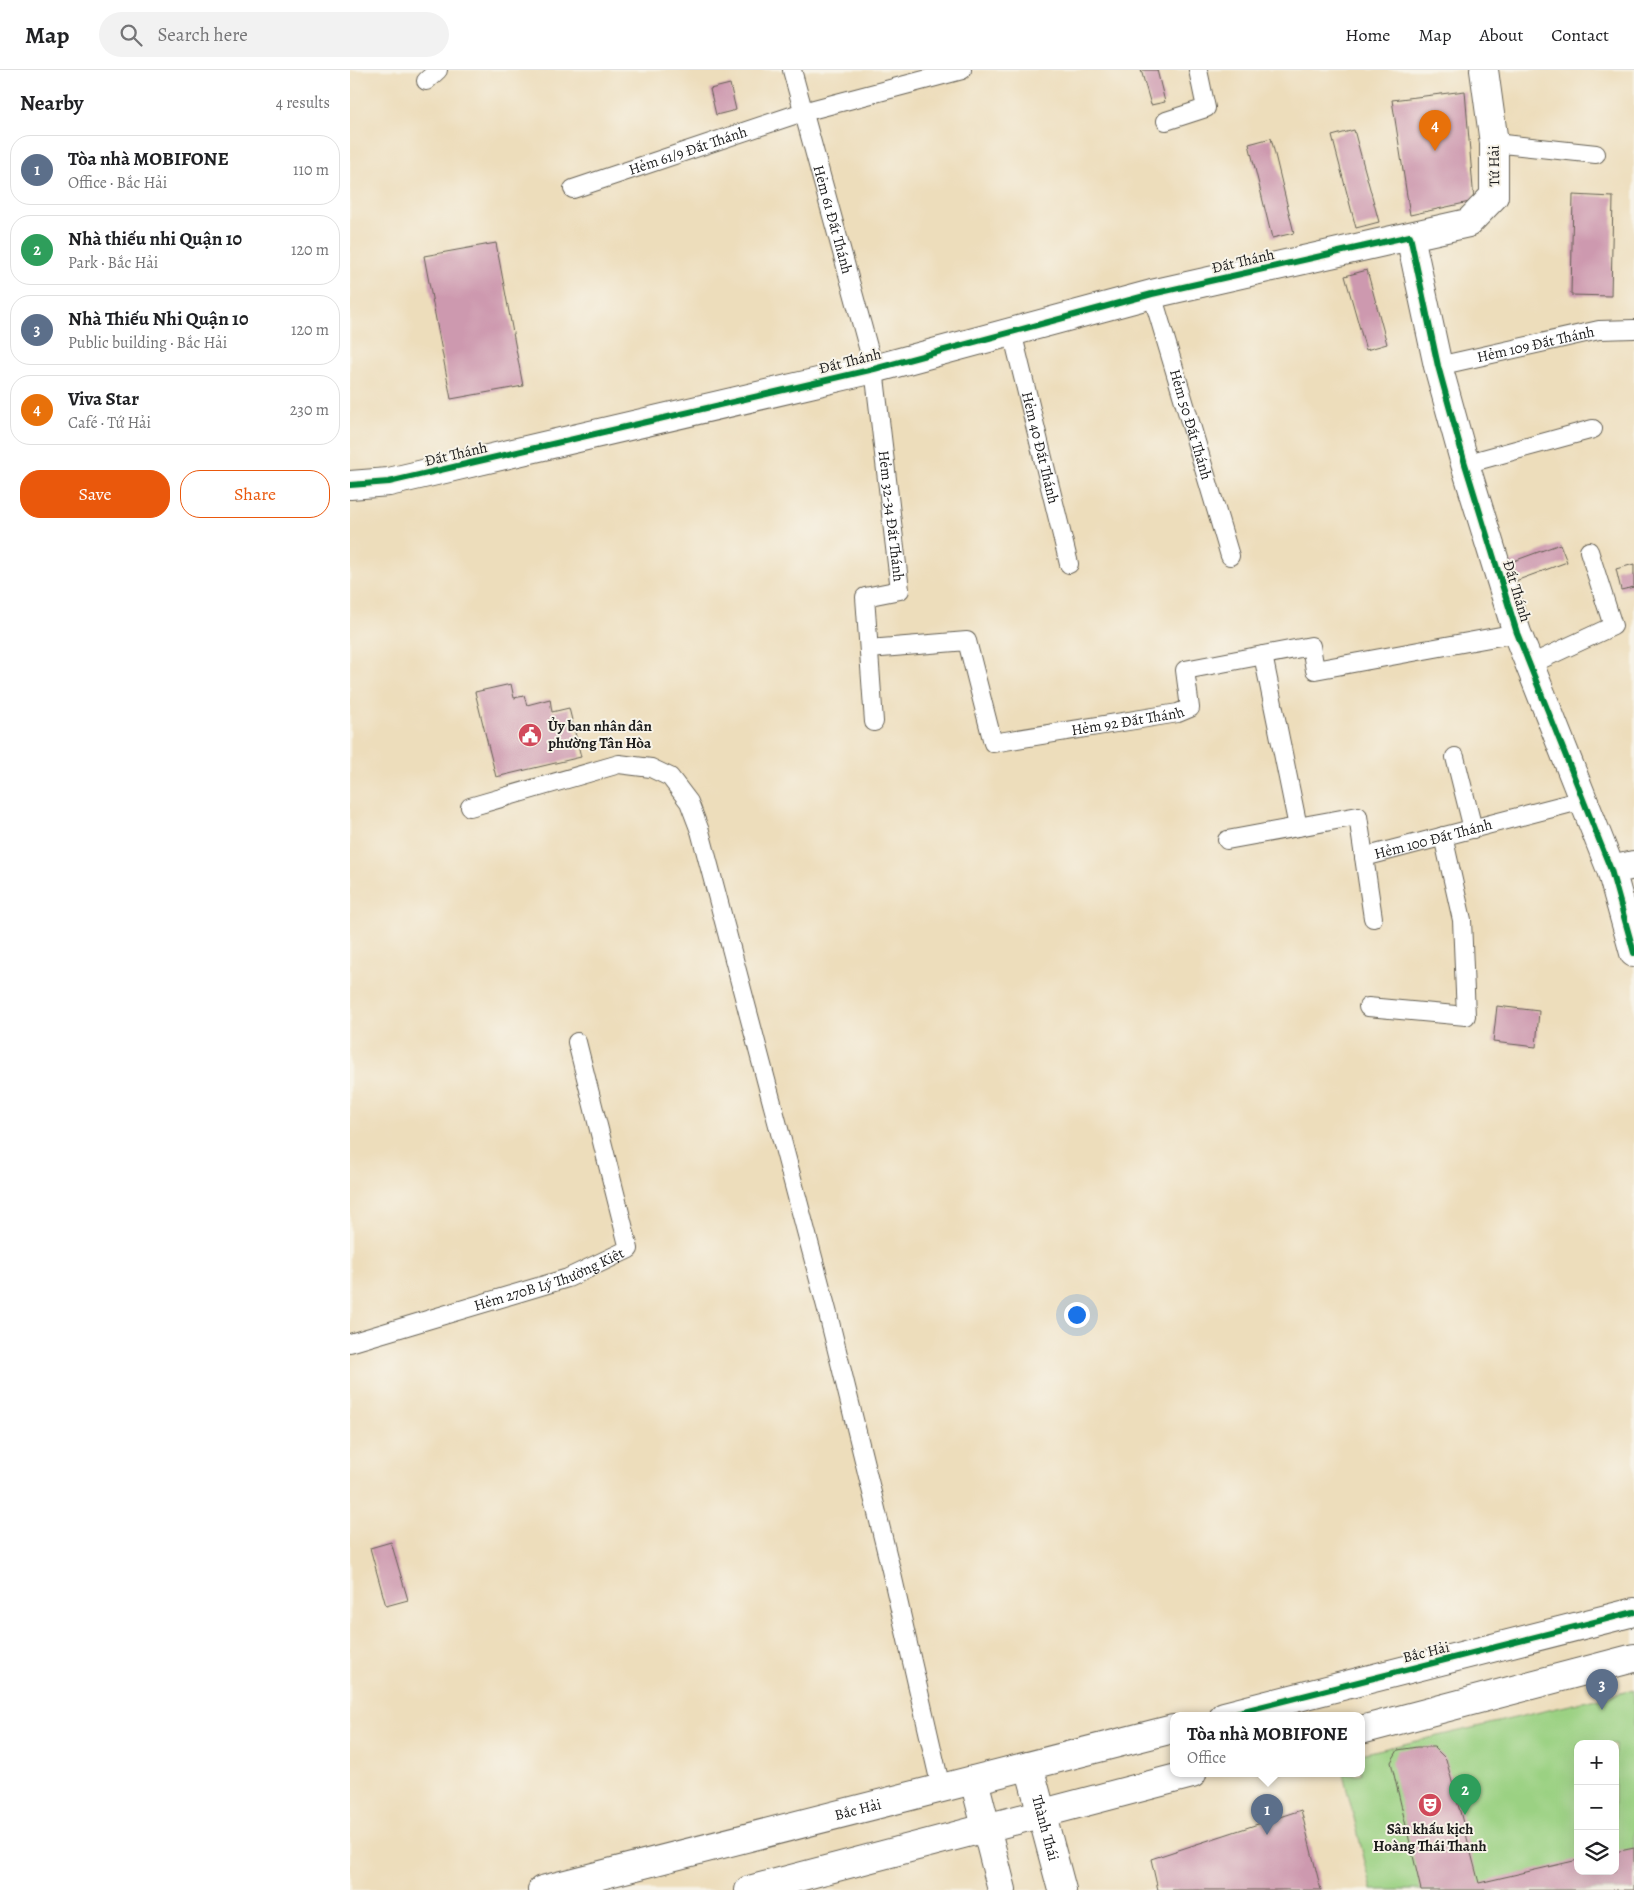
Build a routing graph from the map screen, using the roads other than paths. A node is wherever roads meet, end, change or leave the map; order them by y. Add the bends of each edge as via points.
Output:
1 (792, 70) edge
2 (962, 70) edge
3 (1198, 70) edge
4 (1484, 70) edge
5 (803, 112) junction
6 (1166, 120) dead end
7 (1494, 143) junction
8 (1596, 154) dead end
9 (573, 189) dead end
10 (1410, 236) junction
11 (1152, 294) junction
12 (1634, 329) edge
13 (1012, 332) junction
14 (1438, 366) junction
15 (874, 369) junction
16 (1593, 429) dead end
17 (1465, 464) junction
18 (350, 485) edge
19 (1589, 552) dead end
20 (1230, 556) dead end
21 (1068, 564) dead end
22 (1517, 633) junction
23 (869, 649) junction
24 (1263, 655) junction
25 (1529, 665) junction
26 (874, 722) dead end
27 (1455, 757) dead end
28 (1583, 800) junction
29 (470, 807) dead end
30 (1298, 827) junction
31 (1473, 829) junction
32 (1443, 836) junction
33 (1227, 840) dead end
34 (1364, 857) junction
35 (1623, 867) edge
36 (1373, 918) dead end
37 (1633, 948) edge
38 (1368, 1006) dead end
39 (577, 1042) dead end
40 (350, 1343) edge
41 (1634, 1612) edge
42 (1634, 1658) edge
43 (1240, 1712) edge
44 (1365, 1729) edge
45 (1170, 1730) edge
46 (1028, 1766) junction
47 (1180, 1777) edge
48 (974, 1780) junction
49 (941, 1788) junction
50 (1041, 1813) junction
51 (986, 1828) junction
52 (542, 1890) edge
53 (749, 1890) edge
54 (1002, 1890) edge
55 (1062, 1890) edge

1 - 5 lane, Hẻm 61 Đất Thánh
2 - 5 lane, Hẻm 61/9 Đất Thánh
3 - 6 lane via 1206,108
4 - 7 street, Tứ Hải
5 - 9 lane, Hẻm 61/9 Đất Thánh
5 - 15 lane, Hẻm 61 Đất Thánh
7 - 8 lane
7 - 10 street, Tứ Hải via 1494,196 1468,223
10 - 11 street, Đất Thánh
10 - 14 street, Đất Thánh
11 - 13 street, Đất Thánh
11 - 20 lane, Hẻm 50 Đất Thánh
12 - 14 lane, Hẻm 109 Đất Thánh via 1599,330
13 - 15 street, Đất Thánh
13 - 21 lane, Hẻm 40 Đất Thánh
14 - 17 street, Đất Thánh
15 - 18 street, Đất Thánh via 389,482
15 - 23 lane, Hẻm 32-34 Đất Thánh via 900,590 865,597
16 - 17 lane
17 - 22 street, Đất Thánh
19 - 25 lane via 1613,626
22 - 24 lane, Hẻm 92 Đất Thánh via 1315,670 1311,646
22 - 25 street, Đất Thánh
23 - 24 lane, Hẻm 92 Đất Thánh via 967,641 993,743 1178,712 1190,708 1185,670
23 - 26 lane, Hẻm 32-34 Đất Thánh
24 - 30 lane
25 - 28 street, Đất Thánh
27 - 31 lane
28 - 31 lane, Hẻm 100 Đất Thánh
28 - 35 street, Đất Thánh
29 - 49 lane via 619,764 651,768 670,778 689,802 700,831 828,1314
30 - 33 lane, Hẻm 100 Đất Thánh
30 - 34 lane, Hẻm 100 Đất Thánh via 1358,816
31 - 32 lane, Hẻm 100 Đất Thánh
32 - 34 lane, Hẻm 100 Đất Thánh
32 - 38 lane via 1462,920 1466,1016
34 - 36 lane
35 - 37 street, Đất Thánh
39 - 40 lane, Hẻm 270B Lý Thường Kiệt via 629,1249 568,1278
41 - 43 street, Bắc Hải
42 - 44 street
45 - 46 street, Bắc Hải
46 - 48 street, Bắc Hải
46 - 50 street, Thành Thái
47 - 50 street
48 - 49 street, Bắc Hải
48 - 51 street
49 - 52 street, Bắc Hải
50 - 51 street
50 - 55 street, Thành Thái
51 - 53 street
51 - 54 street

